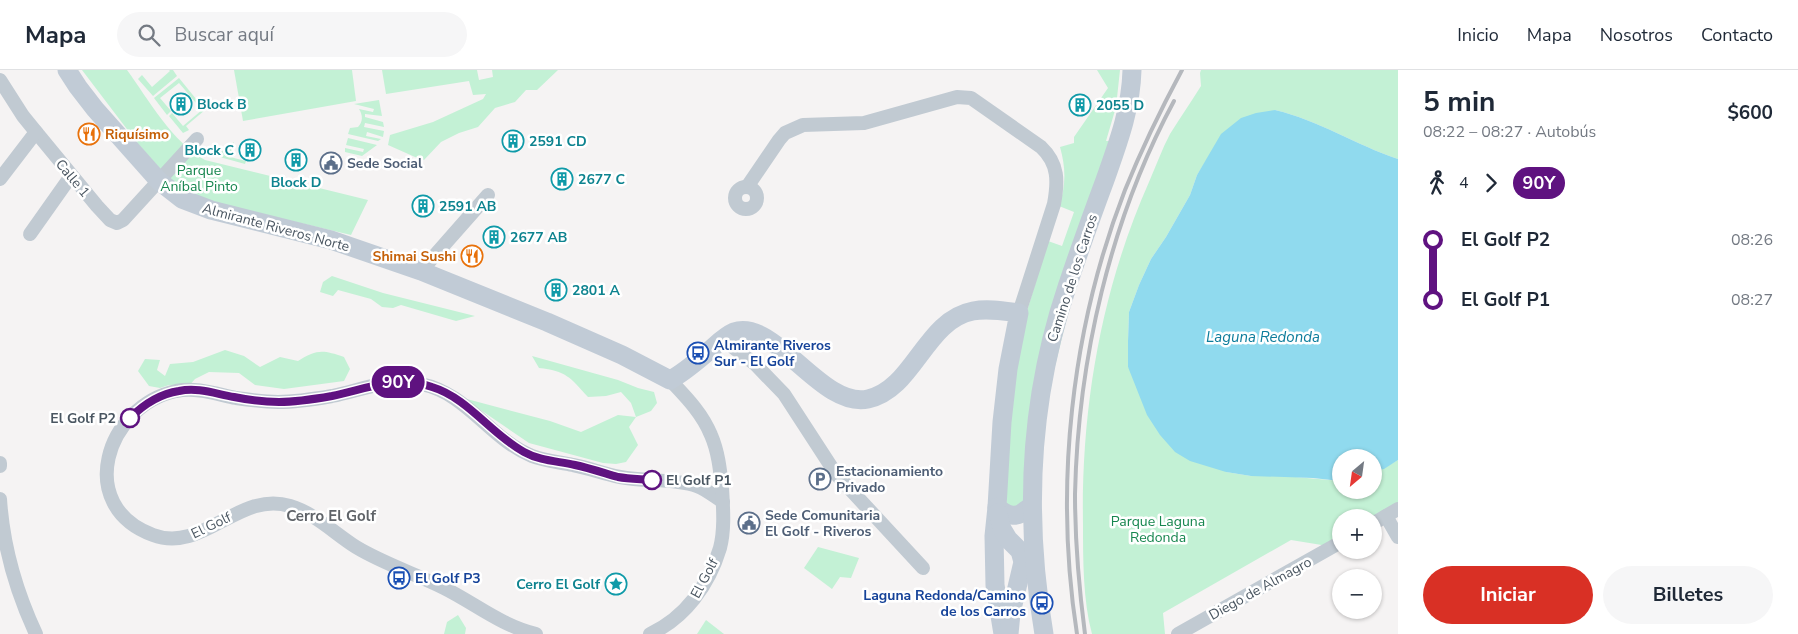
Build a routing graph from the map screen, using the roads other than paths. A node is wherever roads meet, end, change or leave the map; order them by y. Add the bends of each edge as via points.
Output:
1 (68, 70) edge
2 (1132, 70) edge
3 (2, 88) edge
4 (36, 132) junction
5 (197, 140) dead end
6 (71, 176) junction
7 (0, 179) edge
8 (159, 181) junction
9 (747, 187) dead end
10 (488, 195) dead end
11 (30, 234) dead end
12 (421, 271) junction
13 (1019, 313) junction
14 (722, 339) junction
15 (670, 380) junction
16 (1032, 491) junction
17 (0, 499) edge
18 (723, 502) junction
19 (997, 507) junction
20 (1027, 509) junction
21 (1392, 513) edge
22 (1398, 537) edge
23 (1014, 546) junction
24 (1332, 547) edge
25 (923, 568) dead end
26 (998, 602) junction
27 (497, 627) edge
28 (36, 634) edge
29 (536, 634) edge
30 (650, 634) edge
31 (1003, 634) edge
32 (1009, 634) edge
33 (1044, 634) edge
34 (1178, 634) edge

1 - 8 street, Almirante Riveros Norte via 95,109
2 - 16 street, Camino de los Carros via 1123,129 1067,286 1052,340 1038,408
3 - 4 street, Calle 1
4 - 6 street, Calle 1
4 - 7 street
5 - 8 street
6 - 8 street, Calle 1 via 110,220 117,223
6 - 11 street
8 - 12 street, Almirante Riveros Norte via 194,204 330,240
9 - 13 street via 779,140 794,128 812,124 864,123 957,97 973,99 1041,147 1050,157 1057,174 1054,204
10 - 12 street
12 - 15 street, Almirante Riveros Norte via 547,322
13 - 14 street via 973,311 953,319 892,387 878,396 861,400 851,399 831,389 760,335 739,331
13 - 19 street via 1008,369
14 - 15 street via 691,367
14 - 25 street via 755,364 784,394 836,474
15 - 18 street, El Golf via 696,409 712,436 720,467
16 - 20 street
16 - 33 street via 1033,555
17 - 28 street via 12,570
18 - 27 street, El Golf via 700,487 677,480 621,478 531,456 447,393 410,382 373,385 333,396 280,402 189,389 177,391 150,400 114,440 106,468 111,497 122,516 142,530 160,537 176,538 200,532 251,506 265,503 290,506 308,513 359,549 447,590
18 - 30 street, El Golf via 720,547 707,580 679,615
19 - 20 street via 1013,516
19 - 23 street via 1002,529
19 - 26 street via 994,568
20 - 23 street
21 - 22 street
23 - 26 street via 1000,582
23 - 32 street via 1021,554 1023,566
24 - 34 street, Diego de Almagro
26 - 31 street
27 - 29 street, El Golf

